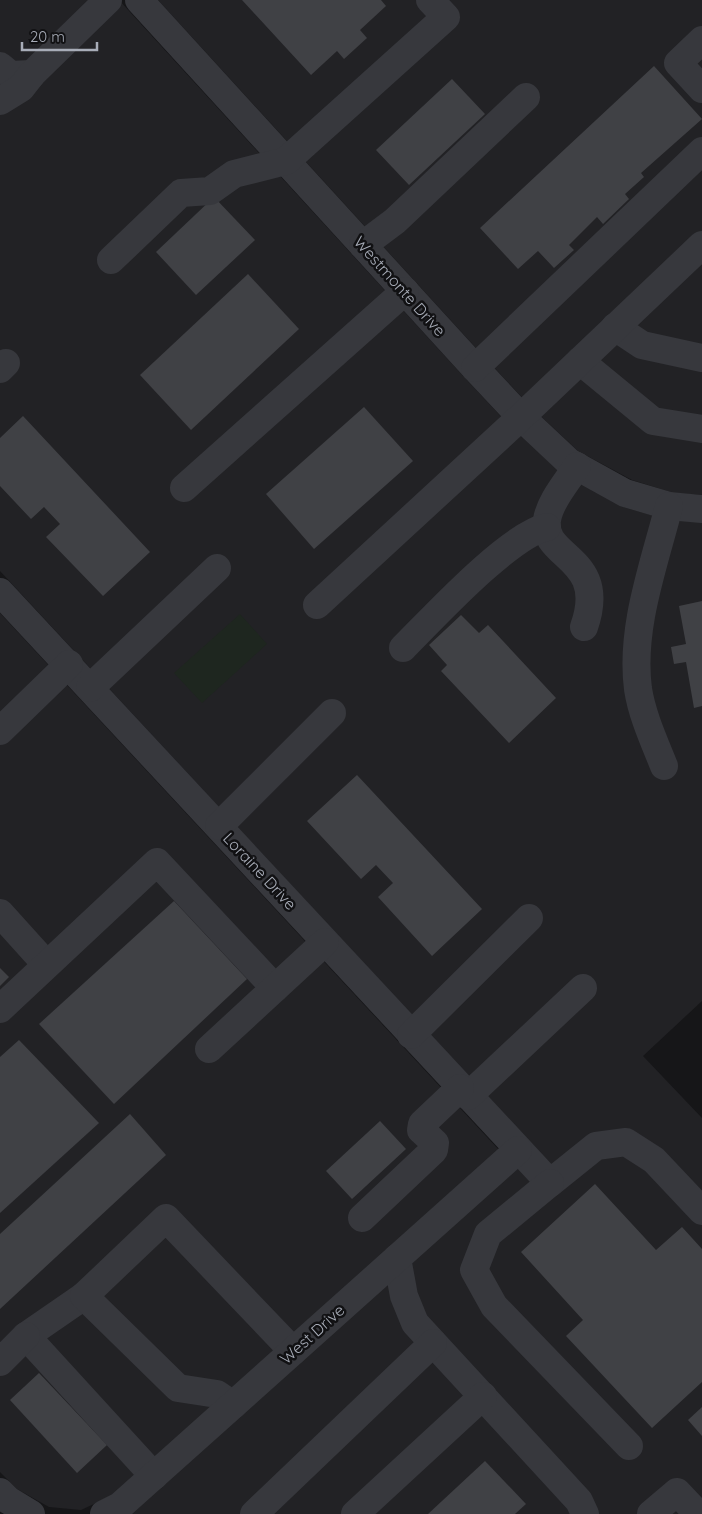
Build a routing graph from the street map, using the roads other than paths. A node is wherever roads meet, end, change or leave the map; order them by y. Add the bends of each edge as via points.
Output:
1 (108, 0) edge
2 (139, 0) edge
3 (430, 0) edge
4 (702, 40) edge
5 (0, 66) edge
6 (32, 74) junction
7 (702, 89) edge
8 (526, 97) dead end
9 (0, 101) edge
10 (702, 151) edge
11 (286, 161) junction
12 (363, 245) junction
13 (702, 245) edge
14 (111, 260) dead end
15 (405, 291) junction
16 (615, 327) junction
17 (702, 358) edge
18 (580, 361) junction
19 (475, 368) junction
20 (521, 417) junction
21 (702, 429) edge
22 (577, 466) junction
23 (184, 488) dead end
24 (669, 506) junction
25 (702, 509) edge
26 (547, 527) junction
27 (217, 568) dead end
28 (0, 592) edge
29 (317, 605) dead end
30 (584, 627) dead end
31 (403, 648) dead end
32 (69, 664) junction
33 (90, 688) junction
34 (332, 713) dead end
35 (0, 731) edge
36 (664, 766) dead end
37 (219, 826) junction
38 (0, 914) edge
39 (529, 918) dead end
40 (325, 942) junction
41 (46, 964) junction
42 (276, 988) junction
43 (584, 988) dead end
44 (0, 1009) edge
45 (411, 1035) junction
46 (209, 1049) dead end
47 (464, 1092) junction
48 (518, 1150) junction
49 (550, 1182) junction
50 (702, 1211) edge
51 (362, 1218) dead end
52 (397, 1258) junction
53 (84, 1296) junction
54 (26, 1336) junction
55 (433, 1343) junction
56 (293, 1351) junction
57 (0, 1362) edge
58 (483, 1396) junction
59 (233, 1405) junction
60 (629, 1446) dead end
61 (154, 1476) junction
62 (0, 1492) edge
63 (31, 1514) edge
64 (104, 1514) edge
65 (254, 1514) edge
66 (355, 1514) edge
67 (585, 1514) edge
68 (651, 1514) edge
69 (698, 1514) edge

1 - 6 street
2 - 11 street, Westmonte Drive
3 - 11 street via 446,17
4 - 7 street via 678,63
5 - 6 street via 11,75
6 - 9 street via 21,88
8 - 12 street via 395,221
10 - 19 street
11 - 12 street, Westmonte Drive
11 - 14 street via 234,174 210,191 181,193
12 - 15 street, Westmonte Drive
13 - 16 street
15 - 19 street, Westmonte Drive
15 - 23 street
16 - 17 street via 642,346
16 - 18 street
18 - 20 street
18 - 21 street via 653,421
19 - 20 street, Westmonte Drive
20 - 22 street, Westmonte Drive
20 - 29 street
22 - 24 street, Westmonte Drive via 625,493
22 - 26 street via 549,512
24 - 25 street, Westmonte Drive
24 - 36 street via 643,611 636,664 639,692
26 - 30 street via 552,541 581,570 587,582 590,609
26 - 31 street via 527,534 512,546
27 - 33 street
28 - 32 street, Loraine Drive
32 - 33 street, Loraine Drive
32 - 35 street
33 - 37 street, Loraine Drive
34 - 37 street
37 - 40 street, Loraine Drive
38 - 41 street
39 - 45 street
40 - 42 street
40 - 45 street, Loraine Drive
41 - 42 street via 157,862
41 - 44 street
42 - 46 street
43 - 47 street
45 - 47 street, Loraine Drive
47 - 48 street, Loraine Drive
47 - 51 street via 422,1124 421,1130 435,1143 434,1150
48 - 49 street, Loraine Drive
48 - 52 street, West Drive
49 - 50 street via 596,1146 626,1142 654,1160
49 - 60 street via 488,1234 474,1270 494,1306
52 - 55 street via 404,1296 415,1323
52 - 56 street, West Drive
53 - 54 street
53 - 56 street via 166,1218
53 - 59 street via 178,1388 217,1394
54 - 57 street
54 - 61 street
55 - 58 street
55 - 65 street
56 - 59 street, West Drive
58 - 66 street
58 - 67 street via 579,1501
59 - 61 street, West Drive
61 - 64 street, West Drive via 120,1506
62 - 63 street
68 - 69 street via 677,1492

